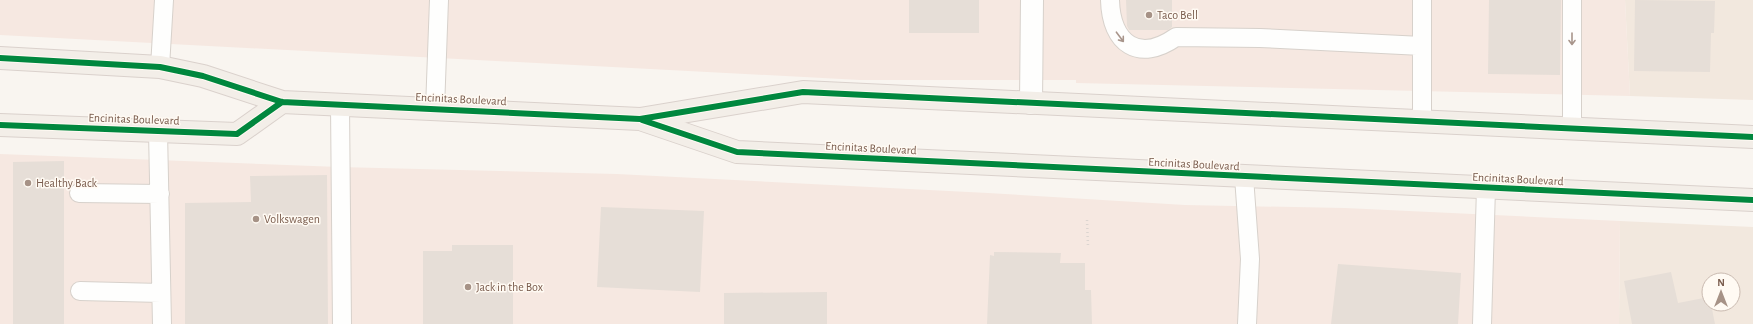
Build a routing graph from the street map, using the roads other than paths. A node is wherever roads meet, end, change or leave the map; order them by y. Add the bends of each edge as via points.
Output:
1 (164, 0) edge
2 (439, 0) edge
3 (1032, 0) edge
4 (1110, 0) edge
5 (1422, 0) edge
6 (1572, 0) edge
7 (1422, 46) junction
8 (0, 58) edge
9 (160, 66) junction
10 (282, 102) junction
11 (1031, 103) junction
12 (340, 105) junction
13 (435, 109) junction
14 (640, 119) junction
15 (1422, 121) junction
16 (0, 125) edge
17 (1572, 128) junction
18 (158, 131) junction
19 (1753, 137) edge
20 (1244, 177) junction
21 (1486, 188) junction
22 (79, 193) dead end
23 (160, 194) junction
24 (1753, 200) edge
25 (80, 291) dead end
26 (162, 293) junction
27 (162, 324) edge
28 (342, 324) edge
29 (1248, 324) edge
30 (1482, 324) edge

1 - 9 lane
2 - 13 lane
3 - 11 street
4 -> 7 lane via 1110,14 1117,34 1125,43 1142,48 1156,48 1176,36
5 - 7 lane
6 -> 17 lane
7 - 15 lane
8 - 9 main road, Encinitas Boulevard
9 - 10 main road, Encinitas Boulevard via 203,76
10 - 12 main road, Encinitas Boulevard
10 - 18 main road, Encinitas Boulevard via 237,134
11 - 14 main road, Encinitas Boulevard via 803,92
11 - 15 main road, Encinitas Boulevard
12 - 13 main road, Encinitas Boulevard
12 - 28 lane
13 - 14 main road, Encinitas Boulevard
14 - 20 main road, Encinitas Boulevard via 737,152
15 - 17 main road, Encinitas Boulevard
16 - 18 main road, Encinitas Boulevard
17 - 19 main road, Encinitas Boulevard
18 - 23 lane
20 - 21 main road, Encinitas Boulevard
20 - 29 lane via 1250,259
21 - 24 main road, Encinitas Boulevard
21 - 30 lane
22 - 23 lane
23 - 26 lane
25 - 26 lane
26 - 27 lane

